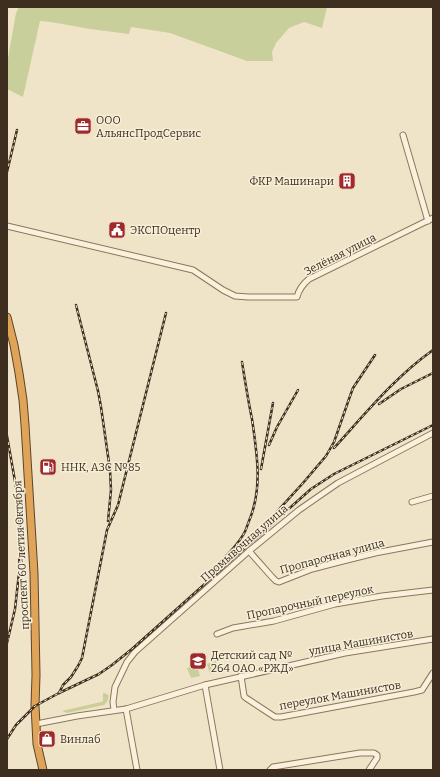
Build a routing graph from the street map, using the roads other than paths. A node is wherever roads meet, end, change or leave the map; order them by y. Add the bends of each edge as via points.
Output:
1 (403, 135) dead end
2 (430, 219) edge
3 (7, 226) edge
4 (7, 317) edge
5 (433, 433) edge
6 (433, 496) edge
7 (412, 502) dead end
8 (433, 542) edge
9 (249, 551) junction
10 (433, 590) edge
11 (217, 634) dead end
12 (433, 639) edge
13 (433, 673) edge
14 (242, 676) junction
15 (205, 685) junction
16 (126, 709) junction
17 (114, 710) junction
18 (36, 724) junction
19 (43, 770) edge
20 (137, 770) edge
21 (220, 770) edge
22 (270, 770) edge
23 (369, 770) edge

1 - 2 street
2 - 3 street, Зелёная улица via 309,279 297,297 235,296 194,270
4 - 18 highway, проспект 60-летия Октября via 19,373 27,444 34,580
5 - 9 street, Промывочная улица via 325,492
6 - 7 street
8 - 9 street, Пропарочная улица via 312,569 279,582
9 - 17 street, Промывочная улица via 135,652 115,686 112,702
10 - 11 street, Пропарочный переулок via 335,604
12 - 14 street, улица Машинистов via 345,653
13 - 14 street, переулок Машинистов via 422,690 280,717 275,717 244,696
14 - 15 street, улица Машинистов
15 - 16 street, улица Машинистов
15 - 21 street
16 - 17 street, улица Машинистов
16 - 20 street
17 - 18 street, улица Машинистов
18 - 19 highway, проспект 60-летия Октября via 37,744
22 - 23 street via 273,767 374,753 377,758

